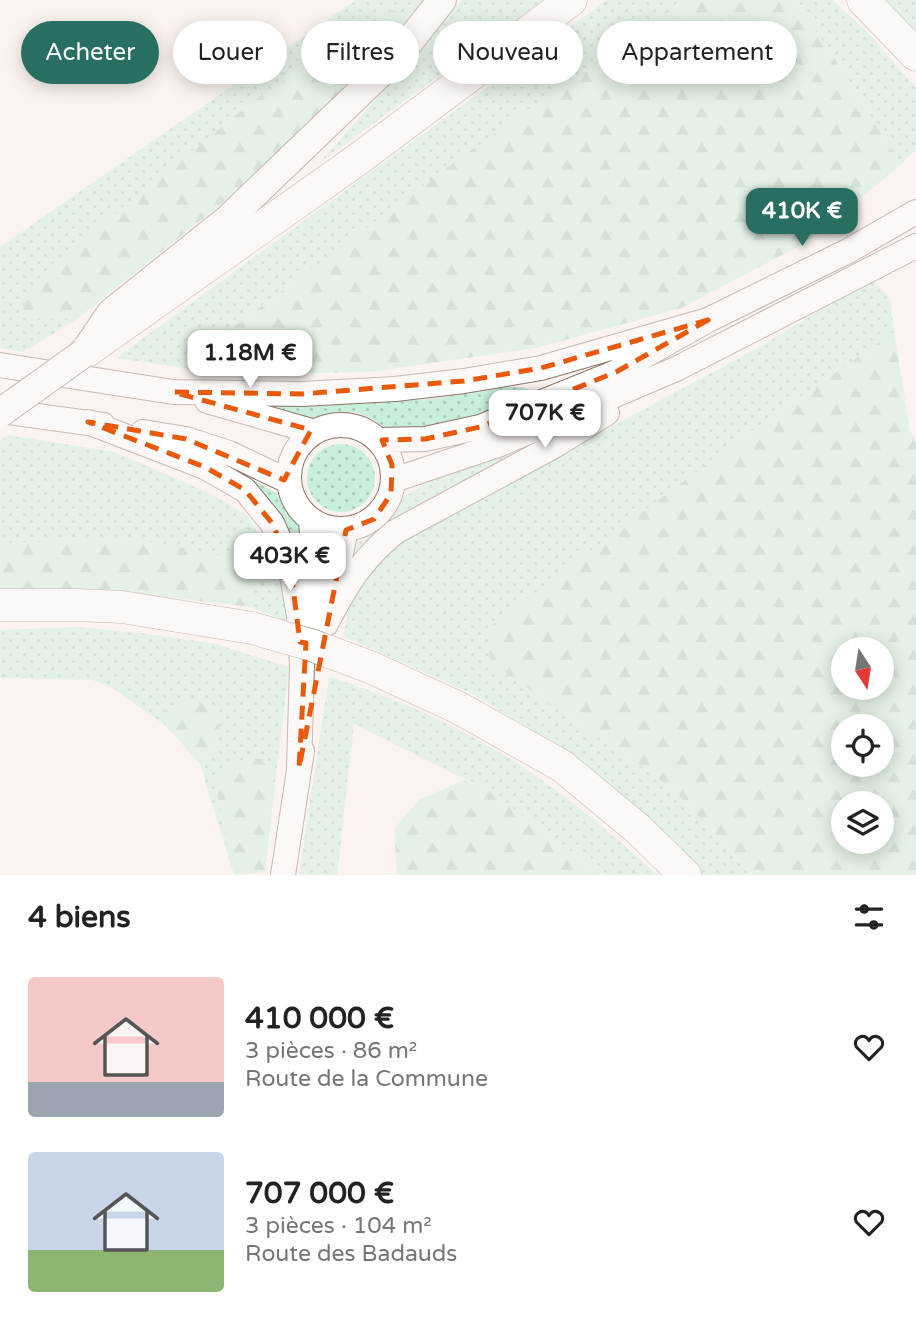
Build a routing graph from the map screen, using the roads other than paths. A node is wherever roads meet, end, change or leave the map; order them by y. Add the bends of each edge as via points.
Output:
1 (442, 0) edge
2 (571, 0) edge
3 (863, 0) edge
4 (916, 55) edge
5 (916, 212) edge
6 (915, 247) edge
7 (708, 320) junction
8 (85, 353) junction
9 (0, 365) edge
10 (676, 369) junction
11 (173, 392) junction
12 (0, 412) edge
13 (88, 422) junction
14 (315, 432) junction
15 (379, 440) junction
16 (394, 480) junction
17 (288, 481) junction
18 (311, 521) junction
19 (346, 530) junction
20 (0, 606) edge
21 (326, 624) junction
22 (302, 666) junction
23 (299, 768) junction
24 (283, 875) edge
25 (685, 875) edge

1 - 8 main road via 397,57 227,220 111,313
2 - 8 highway
3 - 4 highway
5 - 7 main road
6 - 10 main road
7 - 11 main road via 541,368 464,381 302,394
7 - 15 main road via 616,372 480,427 425,439
8 - 12 main road, bridge
9 - 11 main road
10 - 16 main road via 498,445
10 - 21 main road via 554,446 395,532 356,570
11 - 14 main road
12 - 13 main road
13 - 17 main road via 186,439
13 - 22 main road via 205,467 245,489 272,523 290,564
14 - 15 main road via 348,425
14 - 17 main road via 295,452
15 - 16 main road via 390,458
16 - 19 main road via 379,513
17 - 18 main road via 299,510
18 - 19 main road
18 - 22 main road via 312,604
19 - 21 main road
20 - 25 highway, bridge via 122,607 252,628 370,667 459,708 562,766
21 - 23 main road
22 - 23 main road
23 - 24 main road

